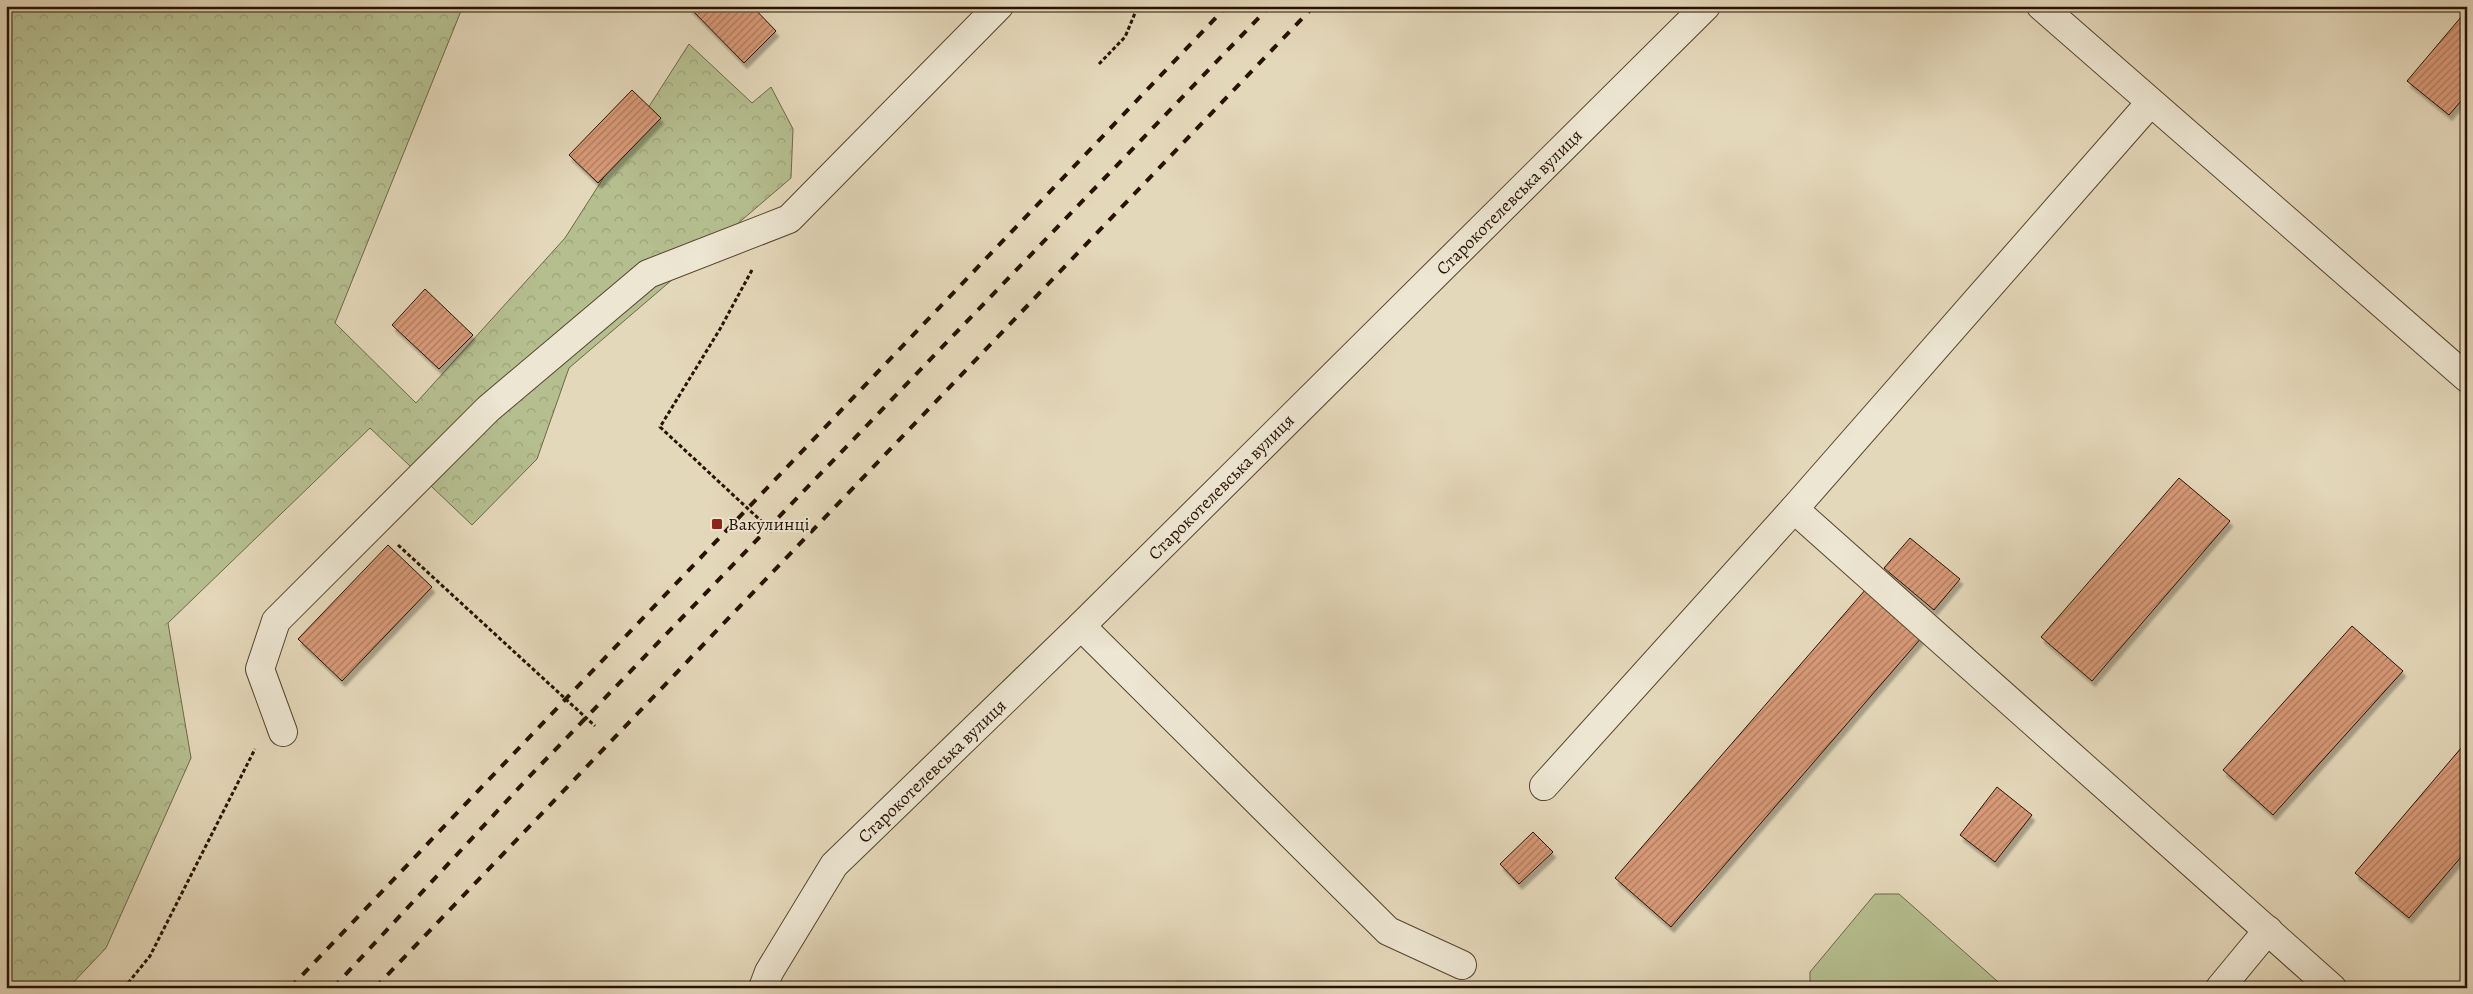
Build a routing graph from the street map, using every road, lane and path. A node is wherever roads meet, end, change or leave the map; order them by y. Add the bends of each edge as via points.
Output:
1 (999, 6) edge
2 (1138, 6) edge
3 (1706, 6) edge
4 (2041, 6) edge
5 (1099, 64) dead end
6 (2150, 103) junction
7 (753, 269) dead end
8 (2467, 378) edge
9 (1794, 509) junction
10 (375, 524) junction
11 (773, 532) dead end
12 (1081, 626) junction
13 (595, 726) dead end
14 (283, 732) joint
15 (1544, 786) dead end
16 (2268, 930) junction
17 (1462, 965) dead end
18 (124, 988) edge
19 (763, 988) edge
20 (2220, 988) edge
21 (2332, 988) edge

1 - 10 street via 789,219 648,274 488,409
2 - 5 path via 1125,37
3 - 12 street, Старокотелевська вулиця
4 - 6 street
6 - 8 street
6 - 9 street
7 - 11 path via 660,427
9 - 15 street
9 - 16 street
10 - 13 path
10 - 14 street via 276,621 260,669
12 - 17 street via 1388,931
12 - 19 street, Старокотелевська вулиця via 834,865 769,972
14 - 18 path via 253,750 150,956
16 - 20 street
16 - 21 street

